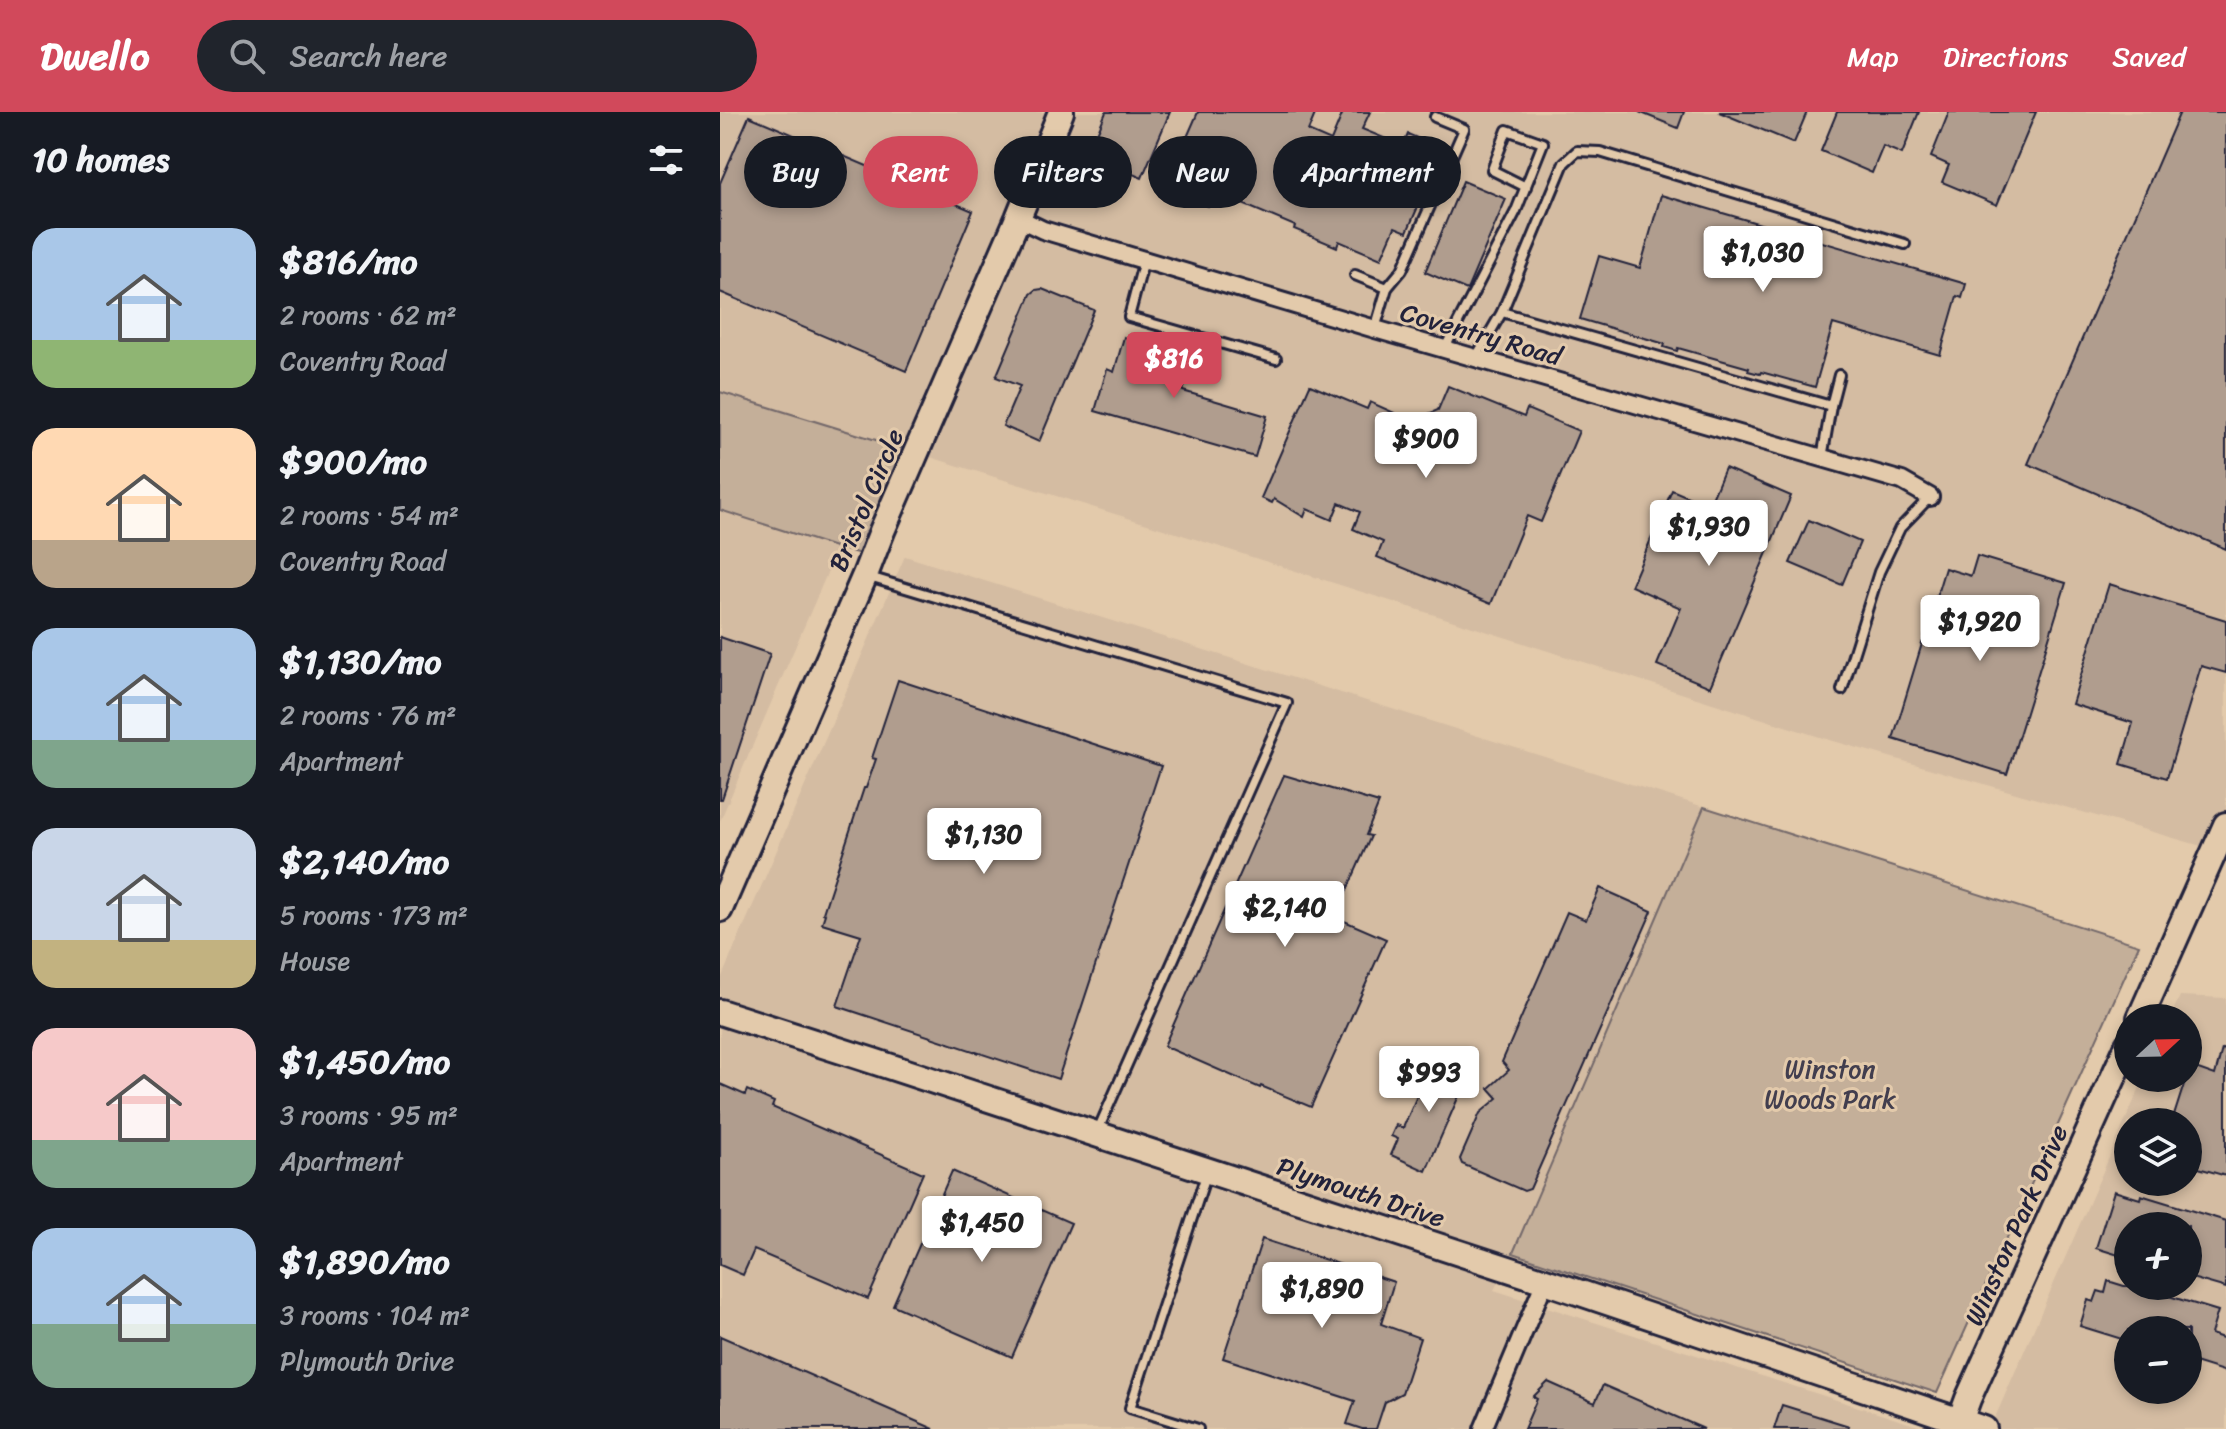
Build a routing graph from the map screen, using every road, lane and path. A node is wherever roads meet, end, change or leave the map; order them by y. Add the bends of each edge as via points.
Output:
1 (1061, 112) edge
2 (1435, 117) dead end
3 (1526, 187) junction
4 (1018, 218) junction
5 (1905, 244) dead end
6 (1144, 259) junction
7 (1355, 275) dead end
8 (1387, 288) junction
9 (1502, 312) junction
10 (1375, 329) junction
11 (1445, 348) junction
12 (1476, 357) junction
13 (1276, 359) dead end
14 (1839, 375) dead end
15 (1831, 406) junction
16 (1822, 458) junction
17 (1930, 497) joint
18 (865, 575) junction
19 (1842, 690) dead end
20 (2226, 825) edge
21 (720, 909) edge
22 (2146, 1004) edge
23 (720, 1012) edge
24 (2114, 1076) edge
25 (1096, 1135) junction
26 (1207, 1170) junction
27 (1545, 1281) junction
28 (1958, 1425) edge
29 (1198, 1429) edge
30 (1483, 1429) edge
31 (1984, 1429) edge

1 - 4 street, Bristol Circle
2 - 8 lane via 1464,129 1402,270
3 - 3 lane via 1543,143 1507,130 1492,170
3 - 11 lane
4 - 6 street, Coventry Road
4 - 18 street, Bristol Circle
5 - 9 lane via 1600,152 1577,151 1564,163
6 - 10 street, Coventry Road
6 - 13 lane via 1129,317
7 - 8 lane
8 - 10 lane
9 - 12 lane
9 - 15 lane
10 - 11 street, Coventry Road
11 - 12 street, Coventry Road
12 - 16 street, Coventry Road
14 - 15 lane
15 - 16 lane
16 - 17 street, Coventry Road via 1902,481
17 - 19 lane via 1900,528 1879,572
18 - 21 street, Bristol Circle
18 - 25 lane via 1287,703
20 - 22 street
23 - 25 street, Plymouth Drive
24 - 28 street, Winston Park Drive
25 - 26 street, Plymouth Drive
26 - 27 street, Plymouth Drive
26 - 29 lane via 1130,1408
27 - 28 street, Plymouth Drive
27 - 30 street
28 - 31 street, Plymouth Drive

